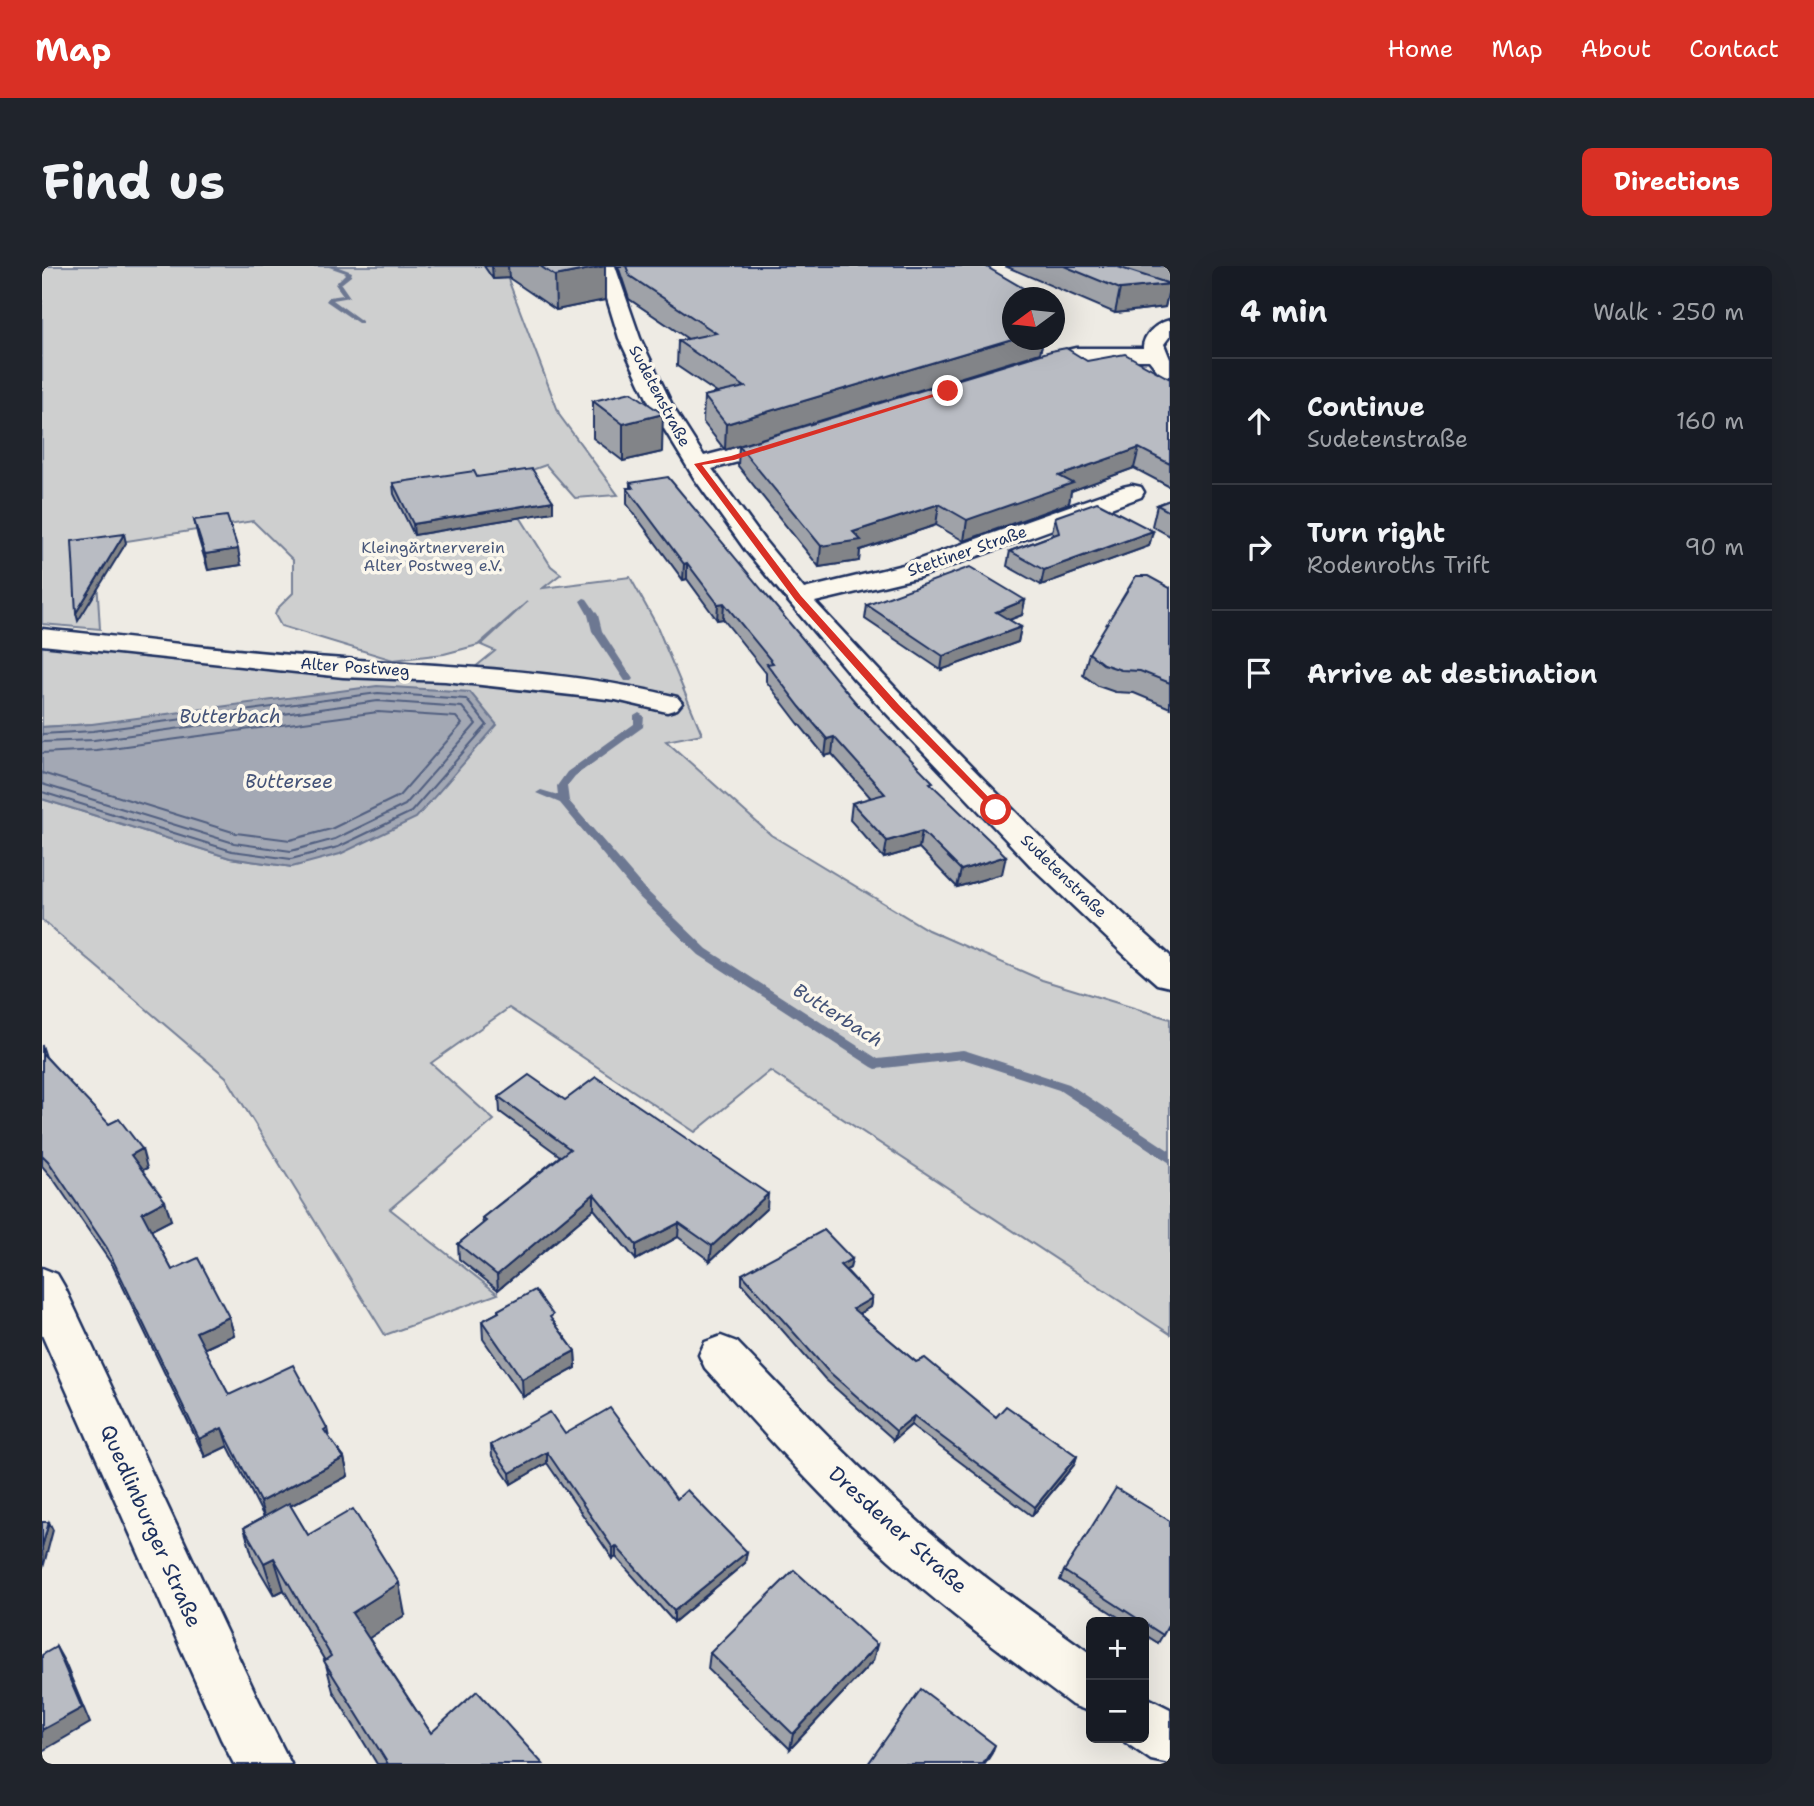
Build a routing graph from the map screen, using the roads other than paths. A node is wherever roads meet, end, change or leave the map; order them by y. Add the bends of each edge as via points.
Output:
1 (606, 266) edge
2 (1170, 326) edge
3 (1163, 362) edge
4 (1008, 372) edge
5 (810, 434) edge
6 (697, 464) junction
7 (1132, 492) dead end
8 (798, 598) junction
9 (42, 637) edge
10 (667, 703) dead end
11 (1169, 974) edge
12 (43, 1289) edge
13 (722, 1354) dead end
14 (1086, 1682) edge
15 (1149, 1726) edge
16 (1170, 1741) edge
17 (264, 1764) edge

1 - 6 street, Sudetenstraße via 638,357
2 - 3 street via 1154,339
3 - 4 street via 1076,354
5 - 6 street
6 - 8 street, Sudetenstraße
7 - 8 street, Stettiner Straße via 911,571
8 - 11 street, Sudetenstraße via 895,707 996,810
9 - 10 street, Alter Postweg via 343,668 445,671 603,689
12 - 17 street, Quedlinburger Straße
13 - 14 street, Dresdener Straße via 815,1456 906,1542 1003,1623
15 - 16 street

